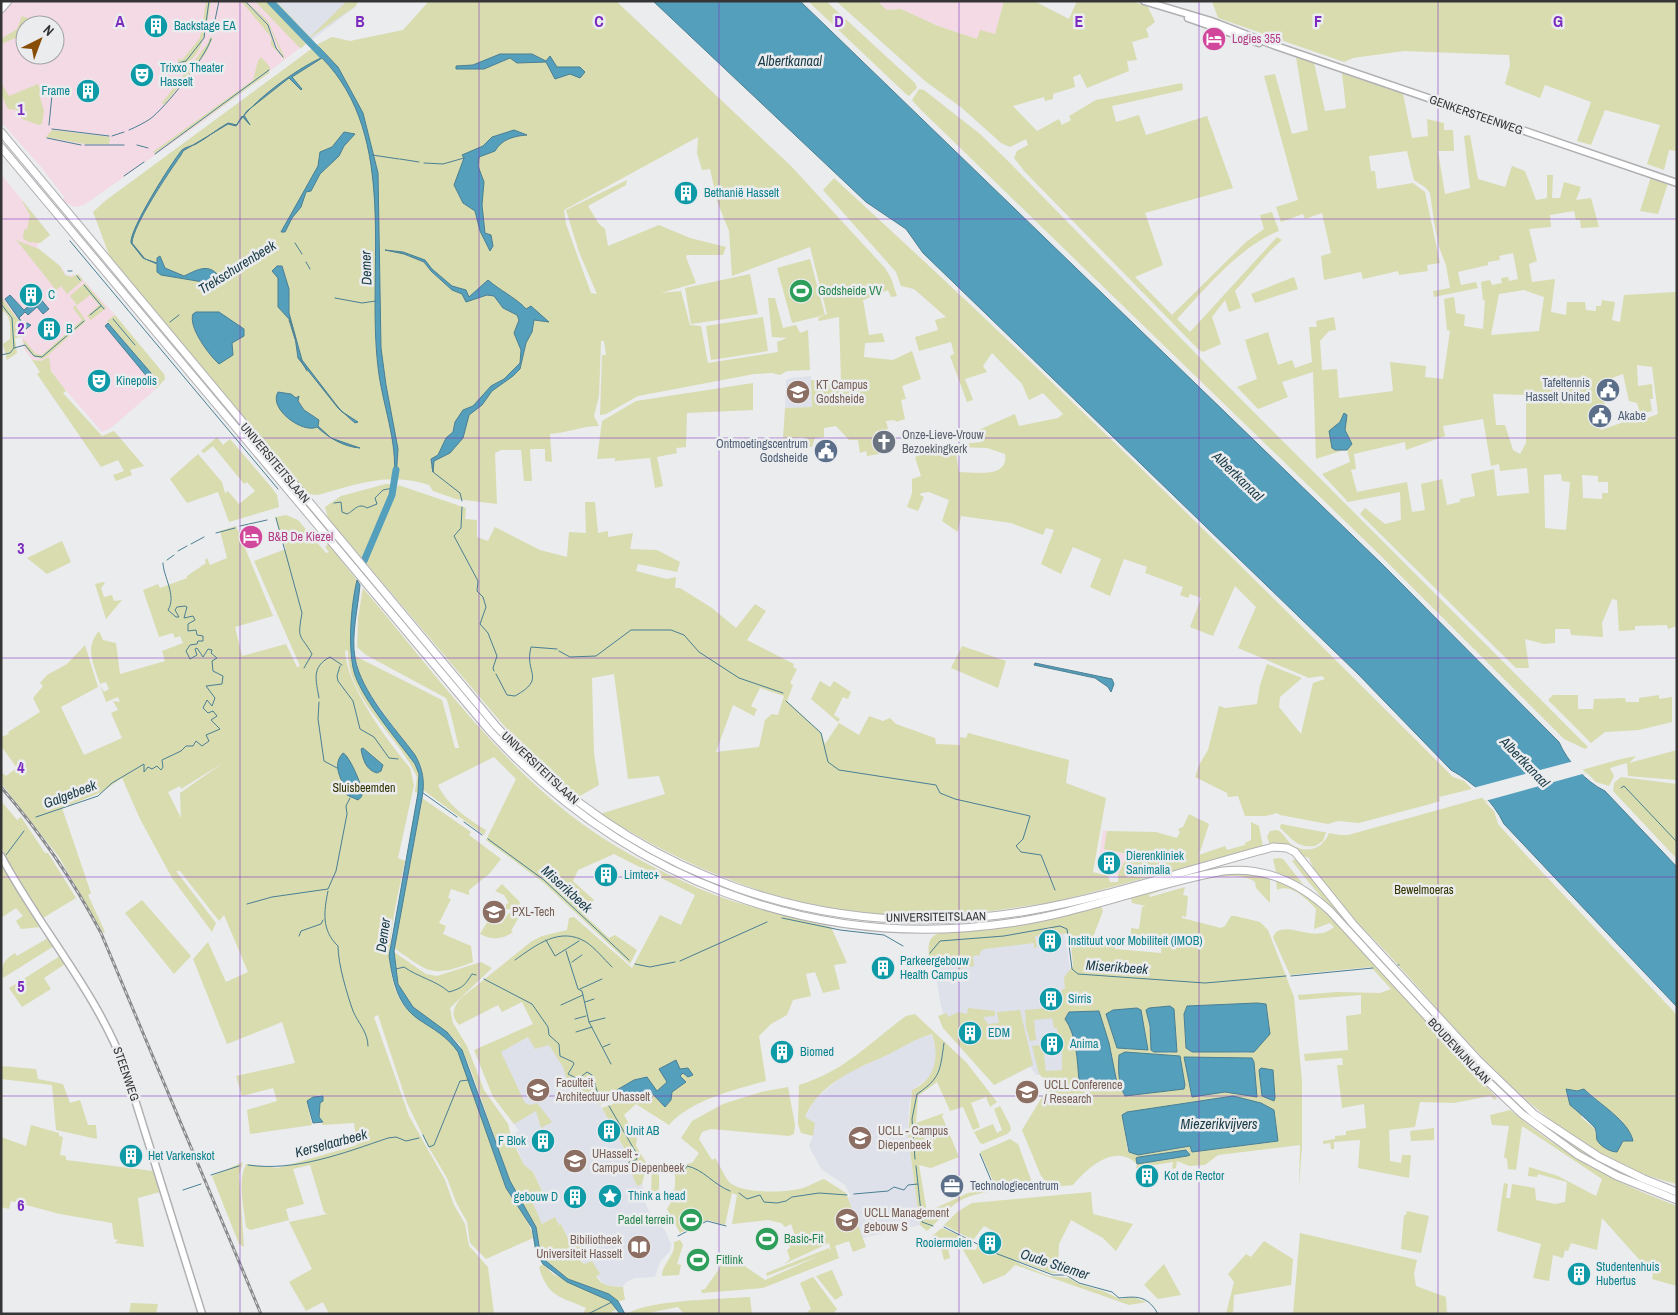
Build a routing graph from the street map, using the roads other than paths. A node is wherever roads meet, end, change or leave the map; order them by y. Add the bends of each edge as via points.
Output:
1 (8, 1) edge
2 (1144, 1) edge
3 (1, 9) edge
4 (1, 132) edge
5 (1, 147) edge
6 (1677, 183) edge
7 (1295, 852) joint
8 (1, 856) edge
9 (1264, 873) joint
10 (1677, 1192) edge
11 (1677, 1200) edge
12 (202, 1314) edge

1 - 3 highway
2 - 6 main road, GENKERSTEENWEG via 1211,21
4 - 7 highway, UNIVERSITEITSLAAN via 496,726 555,785 634,841 714,880 776,901 833,913 918,920 990,916 1046,907 1273,847
5 - 9 highway, UNIVERSITEITSLAAN via 490,731 574,811 624,844 666,868 735,897 784,912 835,922 895,928 959,928 1009,923 1213,873 1235,870
7 - 10 highway, BOUDEWIJNLAAN via 1358,929 1520,1101 1555,1129 1599,1157 1644,1180
8 - 12 main road, STEENWEG via 96,1006 115,1043
9 - 11 highway, BOUDEWIJNLAAN via 1283,878 1305,890 1330,911 1478,1072 1522,1114 1578,1155 1617,1176

